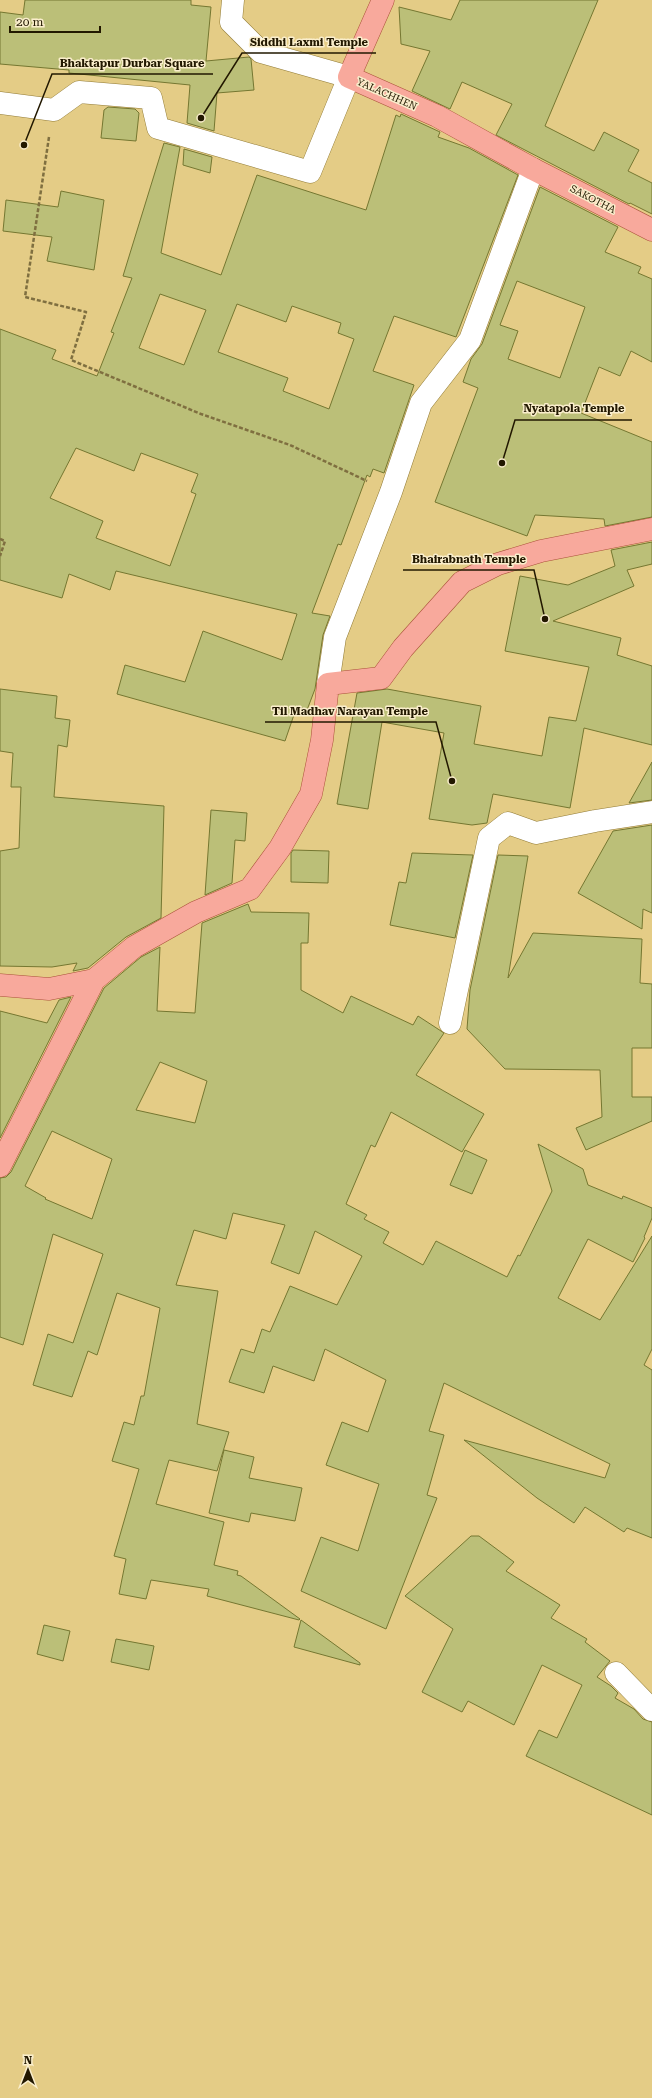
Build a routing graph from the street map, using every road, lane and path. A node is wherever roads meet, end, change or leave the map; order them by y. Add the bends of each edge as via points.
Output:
1 (233, 0) edge
2 (383, 0) edge
3 (349, 77) junction
4 (0, 103) edge
5 (54, 110) junction
6 (533, 169) junction
7 (652, 230) edge
8 (391, 492) junction
9 (652, 528) edge
10 (0, 539) edge
11 (0, 556) edge
12 (328, 684) junction
13 (652, 812) edge
14 (94, 980) junction
15 (0, 984) edge
16 (450, 1023) dead end
17 (0, 1166) edge
18 (616, 1673) dead end
19 (652, 1710) edge

1 - 3 street via 231,22 260,52
2 - 3 main road, YALACHHEN
3 - 5 street via 310,172 158,128 151,98 79,92
3 - 6 main road, YALACHHEN via 437,116
4 - 5 street
5 - 8 path via 25,297 86,312 71,360 201,414 290,445
6 - 7 main road, SAKOTHA
6 - 8 street via 470,340 421,403
8 - 12 street via 335,637
9 - 12 main road via 541,551 498,564 462,582 403,648 381,678
10 - 11 path via 5,541
12 - 14 main road via 322,740 310,794 280,848 250,889 196,912 134,947
13 - 16 street via 536,833 508,823 489,838
14 - 15 main road via 49,989
14 - 17 main road
18 - 19 street

